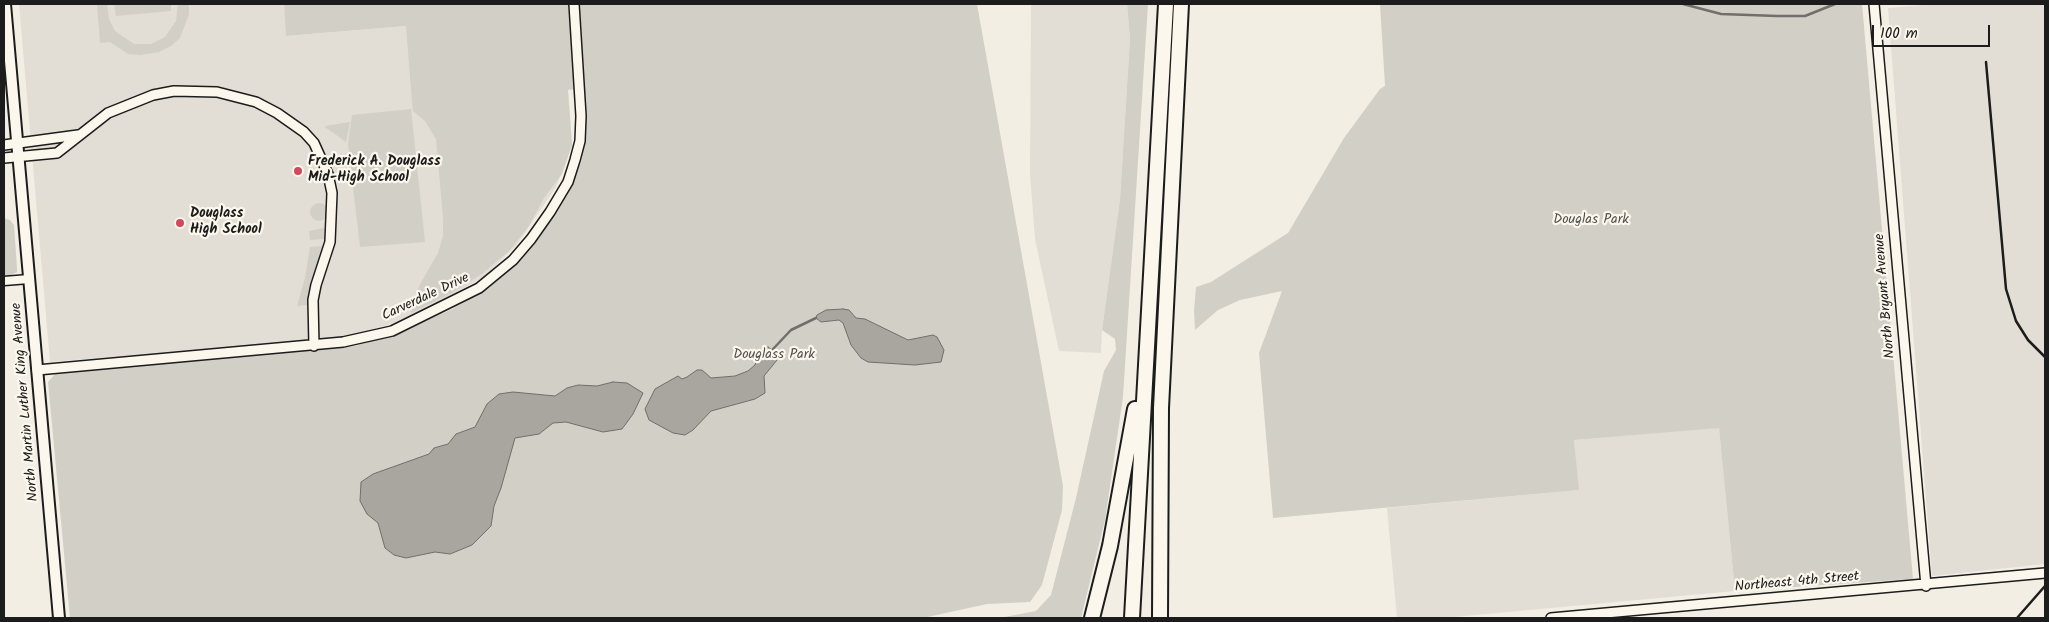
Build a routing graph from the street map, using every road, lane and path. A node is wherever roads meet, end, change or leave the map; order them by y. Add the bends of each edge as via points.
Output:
1 (5, 4) edge
2 (574, 4) edge
3 (1166, 4) edge
4 (1181, 4) edge
5 (1185, 4) edge
6 (1874, 4) edge
7 (1180, 23) junction
8 (5, 24) edge
9 (79, 135) junction
10 (18, 144) junction
11 (4, 145) edge
12 (19, 156) junction
13 (4, 158) edge
14 (29, 279) junction
15 (4, 281) edge
16 (314, 346) junction
17 (1145, 354) junction
18 (37, 370) junction
19 (2045, 573) edge
20 (1926, 586) junction
21 (59, 618) edge
22 (1092, 618) edge
23 (1132, 618) edge
24 (1160, 618) edge
25 (1551, 618) edge

1 - 8 main road, North Martin Luther King Avenue
2 - 16 street, Carverdale Drive via 580,141 568,182 531,240 501,271 453,302 392,331
3 - 17 highway
4 - 7 highway
5 - 7 highway
6 - 20 street, North Bryant Avenue
7 - 24 highway via 1161,408
8 - 10 main road, North Martin Luther King Avenue
9 - 10 street
9 - 12 street via 57,153
9 - 16 street via 108,113 141,99 192,90 217,92 256,102 304,132 322,158 328,174 333,210 330,242 313,300
10 - 11 street
10 - 12 main road, North Martin Luther King Avenue
12 - 13 street
12 - 14 main road, North Martin Luther King Avenue
14 - 15 street
14 - 18 main road, North Martin Luther King Avenue
16 - 18 street, Carverdale Drive
17 - 22 highway via 1110,546
17 - 23 highway
18 - 21 main road, North Martin Luther King Avenue
19 - 20 street, Northeast 4th Street
20 - 25 street, Northeast 4th Street

